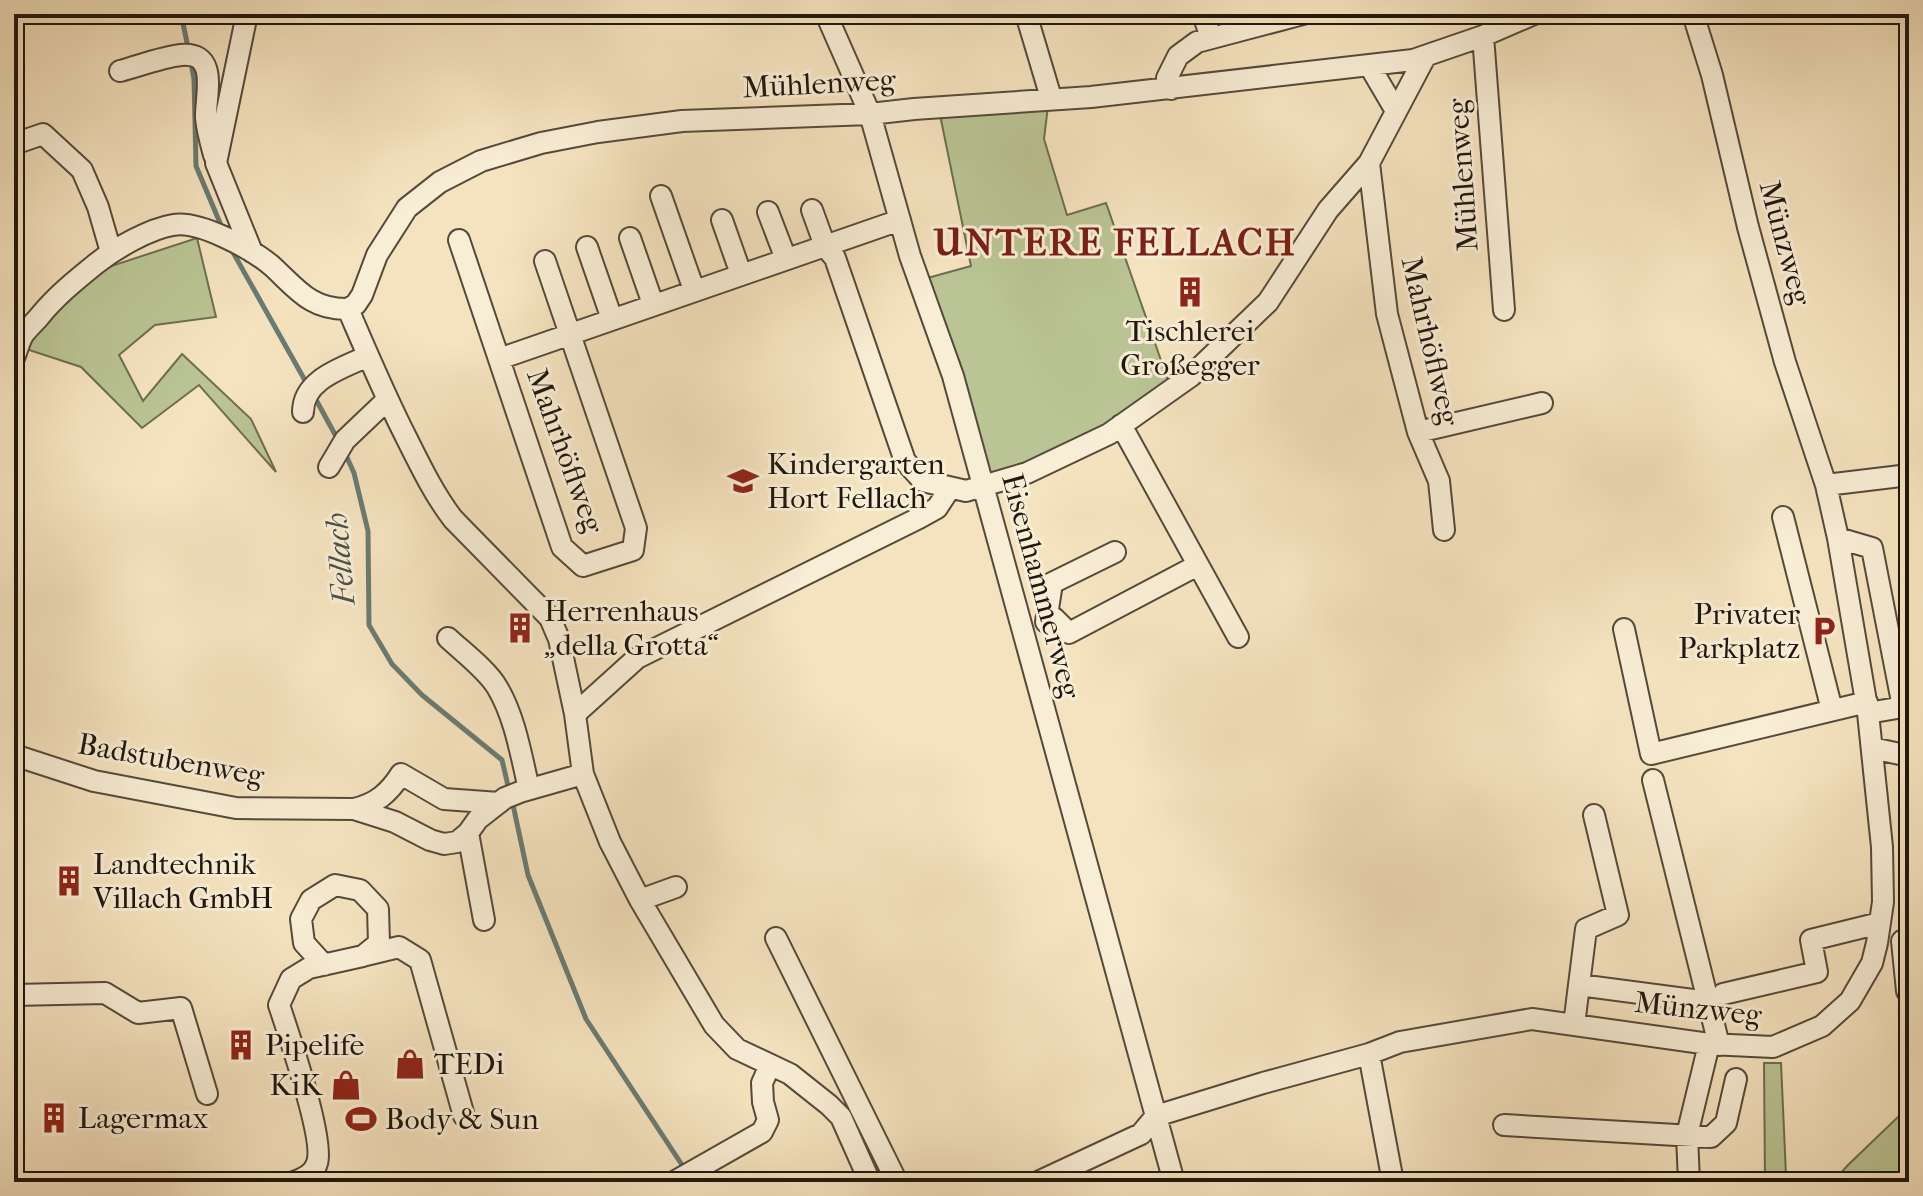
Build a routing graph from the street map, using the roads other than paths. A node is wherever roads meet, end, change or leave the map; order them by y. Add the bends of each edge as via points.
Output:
1 (247, 14) edge
2 (826, 14) edge
3 (1026, 14) edge
4 (1203, 14) edge
5 (1303, 14) edge
6 (1534, 14) edge
7 (1693, 14) edge
8 (1513, 19) edge
9 (1483, 36) junction
10 (1211, 38) junction
11 (1425, 57) junction
12 (1369, 65) junction
13 (120, 71) dead end
14 (1171, 89) junction
15 (1050, 99) junction
16 (1396, 111) junction
17 (870, 114) junction
18 (14, 144) edge
19 (216, 163) junction
20 (1369, 163) junction
21 (661, 196) dead end
22 (812, 210) dead end
23 (768, 212) dead end
24 (722, 220) dead end
25 (900, 220) junction
26 (630, 238) dead end
27 (459, 240) dead end
28 (825, 246) junction
29 (587, 247) dead end
30 (246, 248) junction
31 (111, 252) junction
32 (786, 259) junction
33 (545, 261) dead end
34 (741, 274) junction
35 (694, 290) junction
36 (653, 304) junction
37 (348, 309) junction
38 (1504, 310) dead end
39 (612, 319) junction
40 (569, 334) junction
41 (368, 356) junction
42 (14, 358) edge
43 (499, 359) junction
44 (308, 396) dead end
45 (387, 400) junction
46 (1542, 403) dead end
47 (1121, 425) junction
48 (1418, 432) junction
49 (337, 453) dead end
50 (1909, 475) edge
51 (983, 485) junction
52 (1826, 485) junction
53 (950, 488) junction
54 (1783, 517) dead end
55 (1444, 530) dead end
56 (1838, 538) junction
57 (1115, 552) dead end
58 (1198, 565) junction
59 (1056, 617) junction
60 (1624, 629) dead end
61 (1024, 634) junction
62 (1238, 637) dead end
63 (448, 638) dead end
64 (1867, 707) junction
65 (1832, 710) junction
66 (575, 714) junction
67 (1872, 748) junction
68 (14, 755) edge
69 (1909, 756) edge
70 (583, 774) junction
71 (1653, 780) dead end
72 (513, 796) junction
73 (354, 809) junction
74 (1594, 815) dead end
75 (468, 833) junction
76 (676, 887) dead end
77 (640, 900) junction
78 (484, 920) dead end
79 (1878, 933) junction
80 (776, 938) dead end
81 (1905, 940) edge
82 (363, 956) junction
83 (324, 965) junction
84 (1579, 985) junction
85 (1909, 990) edge
86 (14, 995) edge
87 (1715, 998) junction
88 (1574, 1025) junction
89 (1714, 1044) junction
90 (1369, 1054) junction
91 (770, 1065) junction
92 (1736, 1079) dead end
93 (207, 1094) dead end
94 (464, 1116) dead end
95 (1156, 1116) junction
96 (1504, 1125) dead end
97 (1687, 1135) junction
98 (677, 1180) edge
99 (294, 1182) edge
100 (870, 1182) edge
101 (897, 1182) edge
102 (1038, 1182) edge
103 (1174, 1182) edge
104 (1393, 1182) edge
105 (1689, 1182) edge

1 - 19 street
2 - 17 street, Eisenhammerweg
3 - 15 street
4 - 10 street
5 - 10 street
6 - 8 street, Mühlenweg
7 - 52 street, Münzweg via 1785,362
8 - 9 street, Mühlenweg
9 - 11 street, Mühlenweg
9 - 38 street, Mühlenweg
10 - 14 street via 1178,56 1167,78
11 - 12 street, Mühlenweg
11 - 16 street
12 - 14 street, Mühlenweg
12 - 16 street, Mühlenweg
13 - 19 street via 189,56 202,60 209,80 206,120
14 - 15 street, Mühlenweg
15 - 17 street, Mühlenweg
16 - 20 street
17 - 25 street, Eisenhammerweg
17 - 37 street, Mühlenweg via 682,121 541,143 481,161 440,182 407,208 377,255 362,295
18 - 31 street via 43,134 82,170
19 - 30 street
20 - 47 street via 1328,210 1268,302 1191,376
20 - 48 street, Mahrhöflweg via 1387,314
21 - 35 street
22 - 28 street
23 - 32 street
24 - 34 street
25 - 28 street, Mahrhöflweg
25 - 51 street, Eisenhammerweg
26 - 36 street
27 - 43 street, Mahrhöflweg
28 - 32 street, Mahrhöflweg
28 - 53 street via 835,258 905,461 923,481
29 - 39 street
30 - 31 street via 210,231 176,224
30 - 37 street via 317,305
31 - 42 street via 50,304 24,334
32 - 34 street, Mahrhöflweg
33 - 40 street, Mahrhöflweg
34 - 35 street, Mahrhöflweg
35 - 36 street, Mahrhöflweg
36 - 39 street, Mahrhöflweg
37 - 41 street
39 - 40 street, Mahrhöflweg
40 - 43 street, Mahrhöflweg
40 - 43 street, Mahrhöflweg via 636,528 633,550 583,566 562,547
41 - 44 street
41 - 45 street
45 - 49 street
45 - 66 street via 448,512 550,618
46 - 48 street
47 - 51 street via 1027,473
47 - 58 street
48 - 55 street, Mahrhöflweg via 1439,481
50 - 52 street
51 - 53 street via 966,491
51 - 61 street, Eisenhammerweg
52 - 56 street, Münzweg
53 - 66 street via 937,508 919,518 637,658
54 - 65 street
56 - 64 street, Münzweg
56 - 64 street via 1872,548 1903,707
57 - 59 street via 1052,583
58 - 59 street via 1069,633
58 - 62 street
59 - 61 street
60 - 65 street via 1651,754
61 - 95 street, Eisenhammerweg
63 - 72 street via 496,685 509,712 520,749
64 - 65 street
64 - 67 street, Münzweg
66 - 70 street
67 - 69 street
67 - 79 street, Münzweg via 1882,847
68 - 73 street, Badstubenweg via 94,781 236,808
70 - 72 street
70 - 77 street
71 - 87 street
72 - 73 street via 444,799 401,774 376,802
72 - 75 street via 478,819
73 - 75 street via 444,844
74 - 84 street via 1618,915 1586,929
75 - 78 street
76 - 77 street
77 - 91 street via 714,1025 737,1049
79 - 81 street
79 - 87 street via 1811,940 1817,972
79 - 89 street, Münzweg via 1872,963 1850,1001 1822,1026 1773,1047
80 - 101 street
81 - 85 street
82 - 83 street
82 - 83 street via 379,943 378,909 360,890 335,885 311,900 301,919 304,943
82 - 94 street via 399,947 420,960
83 - 99 street via 291,979 279,1005 318,1142 317,1164 307,1177
84 - 87 street
84 - 88 street
86 - 93 street via 105,993 138,1013 181,1008
87 - 89 street
88 - 89 street, Münzweg
88 - 90 street, Münzweg via 1532,1019 1400,1042
89 - 97 street
90 - 95 street, Münzweg
90 - 104 street
91 - 98 street via 762,1083 768,1120 762,1132
91 - 100 street via 790,1074 841,1117
92 - 97 street via 1726,1123 1711,1137
95 - 102 street via 1141,1134
95 - 103 street, Eisenhammerweg
96 - 97 street
97 - 105 street

